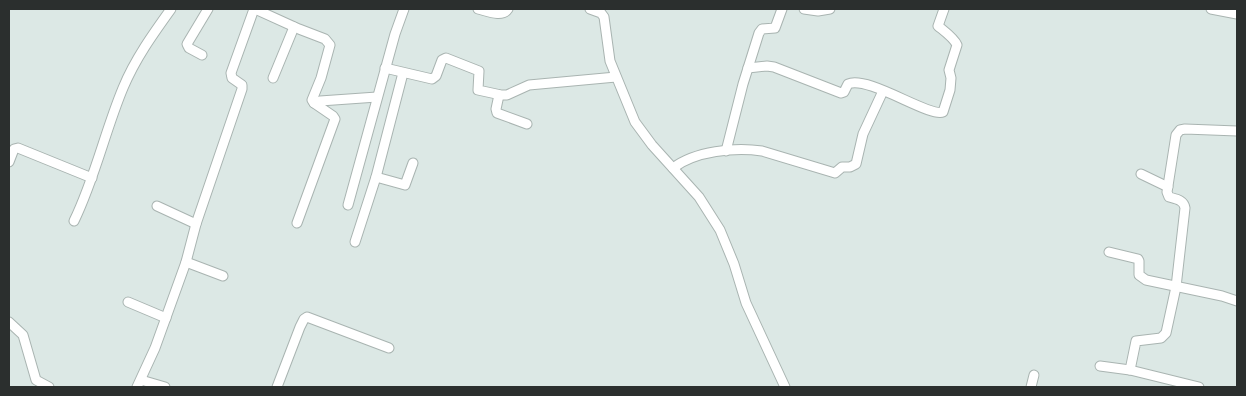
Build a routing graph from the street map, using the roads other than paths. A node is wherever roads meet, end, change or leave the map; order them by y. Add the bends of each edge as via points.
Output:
1 (171, 9) edge
2 (208, 9) edge
3 (255, 9) edge
4 (404, 9) edge
5 (478, 9) edge
6 (508, 9) edge
7 (590, 9) edge
8 (782, 9) edge
9 (807, 9) edge
10 (830, 9) edge
11 (944, 9) edge
12 (1211, 9) edge
13 (602, 11) edge
14 (1237, 14) edge
15 (294, 27) junction
16 (202, 55) dead end
17 (385, 68) junction
18 (748, 68) junction
19 (403, 73) junction
20 (616, 77) junction
21 (273, 78) dead end
22 (883, 91) junction
23 (499, 95) junction
24 (377, 97) junction
25 (314, 103) junction
26 (527, 124) dead end
27 (1237, 132) edge
28 (726, 151) junction
29 (9, 162) edge
30 (413, 163) dead end
31 (673, 168) junction
32 (1141, 174) dead end
33 (376, 177) junction
34 (92, 178) junction
35 (1168, 187) junction
36 (348, 205) dead end
37 (157, 206) dead end
38 (74, 221) dead end
39 (296, 223) dead end
40 (196, 224) junction
41 (355, 242) dead end
42 (1109, 252) dead end
43 (186, 262) junction
44 (223, 276) dead end
45 (1176, 286) junction
46 (1237, 301) edge
47 (128, 302) dead end
48 (166, 318) junction
49 (9, 322) edge
50 (389, 348) dead end
51 (1100, 366) dead end
52 (1130, 370) junction
53 (1034, 376) dead end
54 (33, 384) edge
55 (139, 384) edge
56 (49, 387) edge
57 (165, 387) edge
58 (277, 387) edge
59 (785, 387) edge
60 (1031, 387) edge
61 (1200, 387) edge

1 - 34 street via 129,74
2 - 16 street via 187,44
3 - 15 street
3 - 40 street via 231,73 242,89
4 - 17 street
5 - 6 street via 501,14
7 - 13 street
8 - 18 street via 774,28 760,30
9 - 10 street
11 - 22 street via 938,26 957,44 949,70 950,90 943,112 934,113
12 - 14 street
13 - 20 street via 610,61
15 - 21 street
15 - 25 street via 325,39 330,45
17 - 19 street
17 - 24 street
18 - 22 street via 774,67 841,93 850,82
18 - 28 street
19 - 23 street via 432,79 443,58 450,59 479,71 478,90
19 - 33 street
20 - 23 street via 529,85 507,95
20 - 31 street via 635,122
22 - 28 street via 863,134 853,166 842,167 832,173 762,151
23 - 26 street via 497,113
24 - 25 street
24 - 36 street
25 - 39 street via 335,119
27 - 35 street via 1180,130 1176,135
28 - 31 street via 689,159
29 - 34 street via 14,149 18,148
30 - 33 street via 404,185
31 - 59 street via 699,197 720,230 746,302
32 - 35 street
33 - 41 street
34 - 38 street
35 - 45 street via 1167,195 1181,201 1185,208
37 - 40 street
40 - 43 street
42 - 45 street via 1138,258 1141,277 1146,280
43 - 44 street
43 - 48 street
45 - 46 street
45 - 52 street via 1166,333 1161,338 1136,341
47 - 48 street
48 - 55 street
49 - 54 street via 23,335
50 - 58 street via 307,317 302,322
51 - 52 street
52 - 61 street
53 - 60 street
54 - 56 street
55 - 57 street

